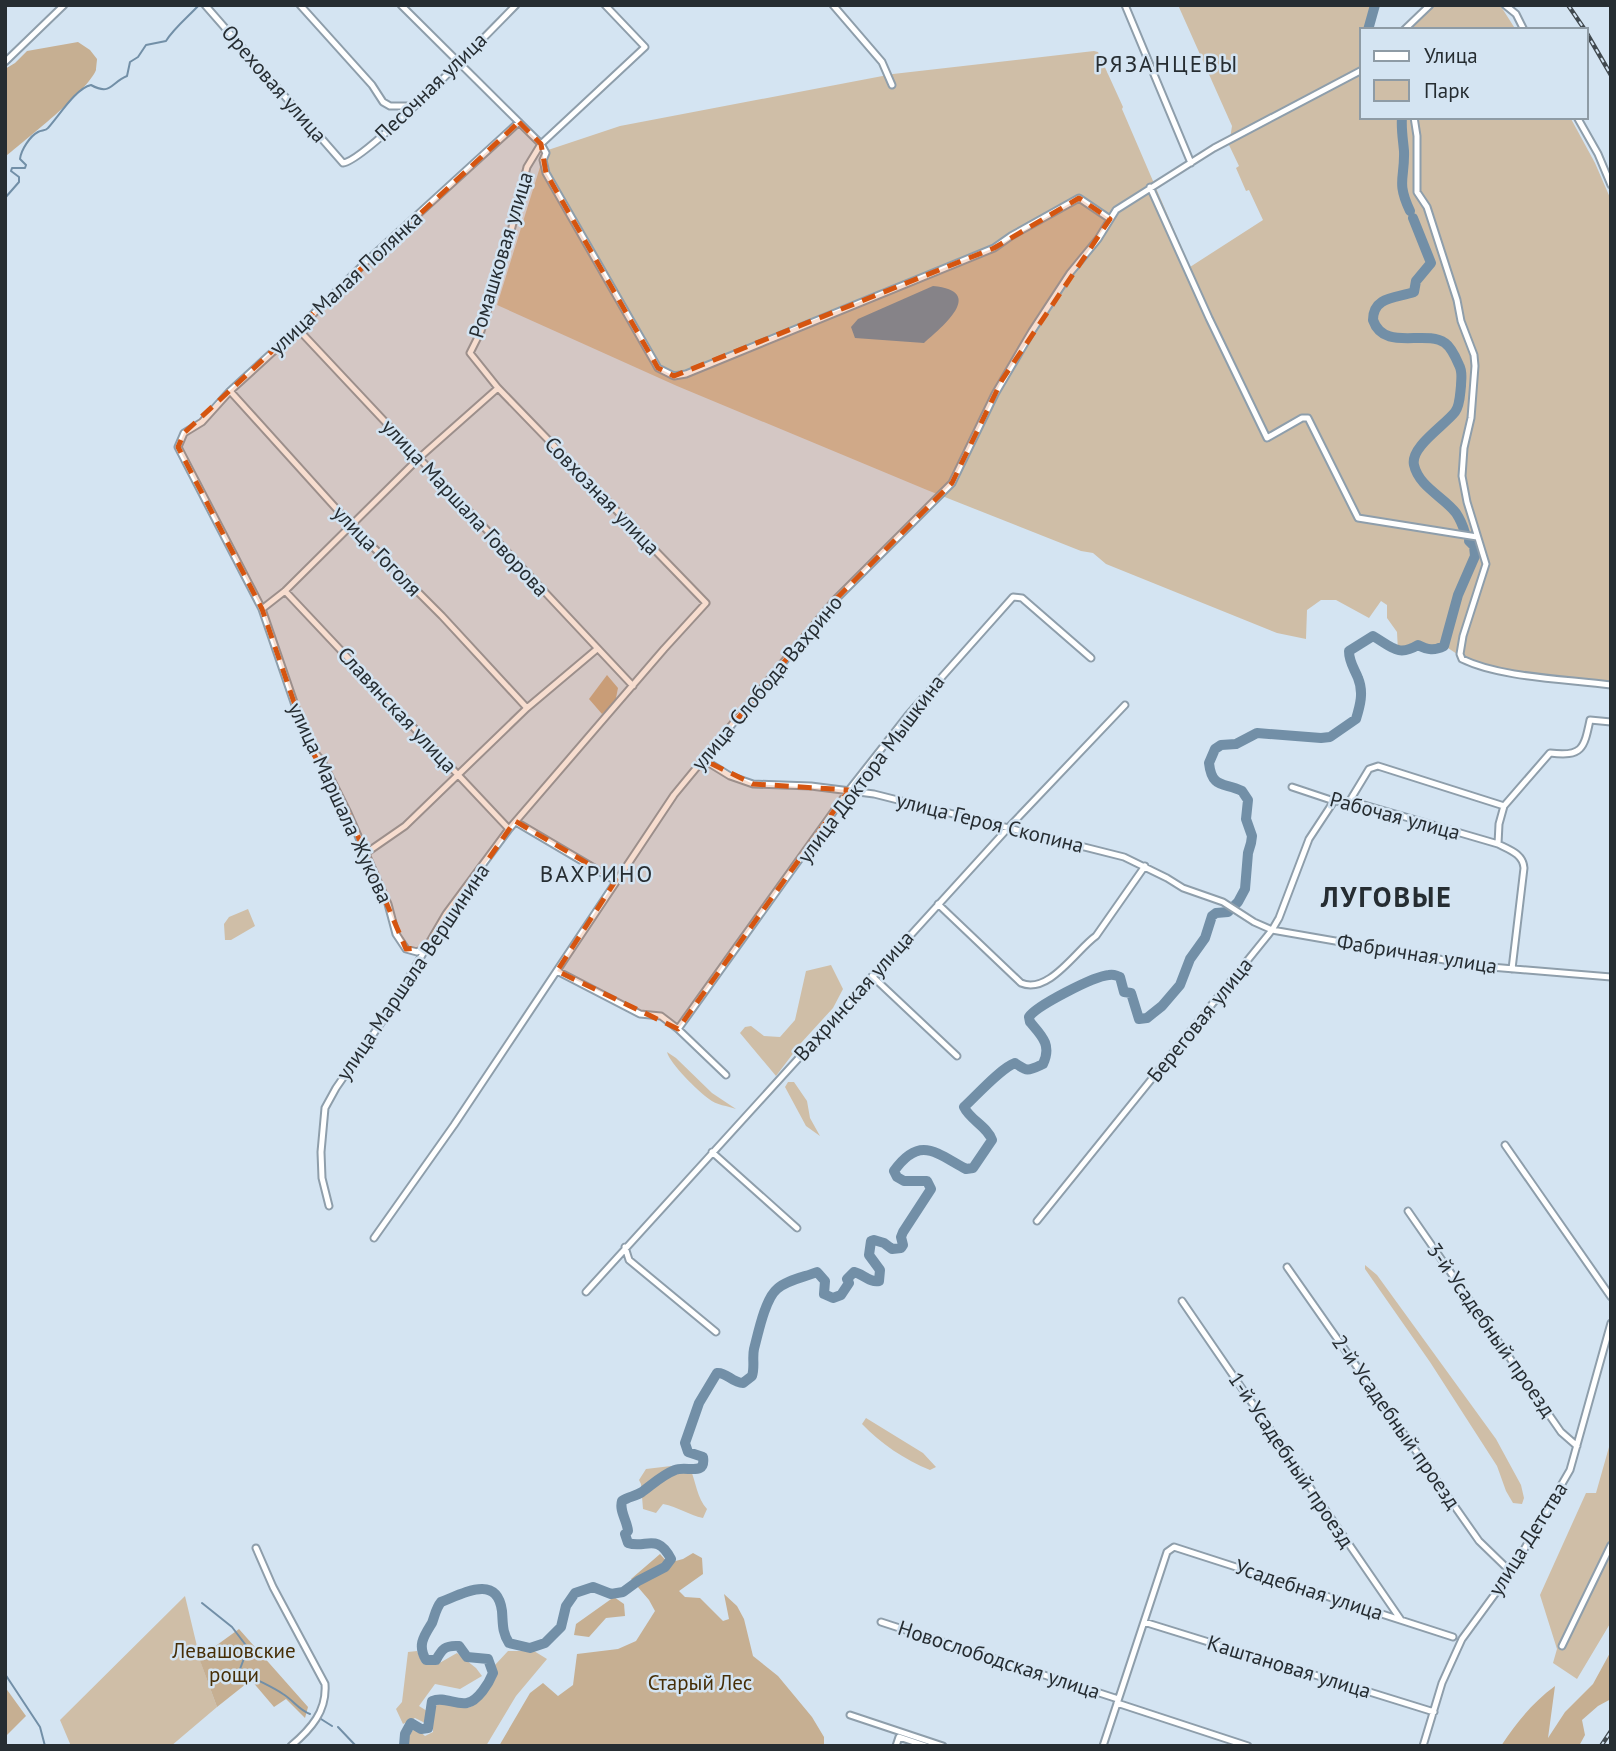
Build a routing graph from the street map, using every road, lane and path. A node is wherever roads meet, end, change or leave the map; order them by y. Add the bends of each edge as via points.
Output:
1 (64, 5) edge
2 (205, 5) edge
3 (300, 5) edge
4 (401, 5) edge
5 (516, 5) edge
6 (605, 5) edge
7 (833, 5) edge
8 (1125, 5) edge
9 (1430, 5) edge
10 (1505, 5) edge
11 (1406, 28) edge
12 (1523, 28) edge
13 (5, 62) edge
14 (459, 62) junction
15 (1360, 71) edge
16 (892, 85) dead end
17 (414, 105) junction
18 (1414, 119) edge
19 (1578, 119) edge
20 (519, 121) junction
21 (541, 144) junction
22 (343, 163) joint
23 (1191, 163) junction
24 (1611, 185) edge
25 (1150, 187) junction
26 (1110, 219) junction
27 (298, 330) junction
28 (498, 388) junction
29 (230, 391) junction
30 (177, 447) joint
31 (419, 458) junction
32 (352, 526) junction
33 (1476, 537) junction
34 (285, 591) junction
35 (706, 603) joint
36 (262, 609) junction
37 (597, 649) junction
38 (1091, 658) dead end
39 (1611, 685) edge
40 (633, 686) junction
41 (1125, 705) dead end
42 (527, 708) junction
43 (1611, 722) edge
44 (704, 760) junction
45 (458, 776) junction
46 (1292, 787) dead end
47 (849, 790) junction
48 (1334, 801) junction
49 (1349, 802) junction
50 (1504, 806) junction
51 (516, 822) junction
52 (1009, 827) junction
53 (509, 829) junction
54 (1498, 844) junction
55 (366, 853) junction
56 (1145, 866) junction
57 (616, 880) junction
58 (938, 904) junction
59 (1232, 907) joint
60 (1272, 930) junction
61 (427, 947) junction
62 (1512, 969) junction
63 (557, 971) junction
64 (872, 976) junction
65 (1611, 977) edge
66 (678, 1029) junction
67 (957, 1056) dead end
68 (726, 1074) dead end
69 (1505, 1145) dead end
70 (712, 1152) junction
71 (329, 1206) dead end
72 (1408, 1211) dead end
73 (1037, 1221) dead end
74 (797, 1228) dead end
75 (374, 1238) dead end
76 (625, 1247) junction
77 (1287, 1267) dead end
78 (586, 1292) dead end
79 (1611, 1297) edge
80 (1182, 1301) dead end
81 (1611, 1323) edge
82 (716, 1332) dead end
83 (1577, 1446) junction
84 (1611, 1545) edge
85 (256, 1548) dead end
86 (1511, 1572) junction
87 (1401, 1620) junction
88 (881, 1622) dead end
89 (1144, 1622) junction
90 (1452, 1637) dead end
91 (1562, 1646) dead end
92 (1117, 1701) junction
93 (1434, 1712) junction
94 (850, 1715) dead end
95 (291, 1746) edge
96 (896, 1746) edge
97 (926, 1746) edge
98 (943, 1746) edge
99 (1103, 1746) edge
100 (1248, 1746) edge
101 (1423, 1746) edge

1 - 13 street
2 - 22 street, Ореховая улица
3 - 17 street via 383,102
4 - 14 street
5 - 14 street, Песочная улица
6 - 21 street, Ромашковая улица via 645,47
7 - 16 street via 882,62
8 - 23 street
9 - 11 street
10 - 12 street via 1516,13
14 - 17 street, Песочная улица
14 - 20 street
15 - 23 street, улица Слобода Вахрино
17 - 22 street, Песочная улица via 358,157
18 - 33 street via 1417,192 1427,206 1474,355 1462,476
19 - 24 street
20 - 21 street
20 - 27 street, улица Малая Полянка
21 - 26 street via 546,153 545,173 658,368 674,376 994,248 1079,198
21 - 28 street, Ромашковая улица via 527,167 481,331 470,353
23 - 25 street, улица Слобода Вахрино
25 - 26 street, улица Слобода Вахрино
25 - 33 street via 1267,438 1308,418 1359,518
26 - 44 street, улица Слобода Вахрино via 1070,272 1002,380 952,483 833,602
27 - 29 street, улица Малая Полянка
27 - 31 street, улица Маршала Говорова
28 - 31 street
28 - 35 street, Совхозная улица
29 - 30 street, улица Малая Полянка via 202,422 184,433
29 - 32 street, улица Гоголя
30 - 36 street, улица Маршала Жукова
31 - 32 street
31 - 37 street, улица Маршала Говорова
32 - 34 street
32 - 42 street, улица Гоголя
33 - 39 street via 1486,564 1463,636 1462,659 1508,672
34 - 36 street
34 - 45 street, Славянская улица
35 - 40 street, улица Маршала Вершинина
36 - 55 street, улица Маршала Жукова via 309,746 322,761
37 - 40 street, улица Маршала Говорова
37 - 42 street
38 - 47 street, улица Доктора Мышкина via 1022,598 1013,597 908,715
40 - 51 street, улица Маршала Вершинина
41 - 52 street, Вахринская улица
42 - 45 street
43 - 50 street via 1590,720 1581,750 1550,754
44 - 47 street, улица Героя Скопина via 753,784
44 - 57 street, улица Слобода Вахрино
45 - 53 street, Славянская улица
45 - 55 street via 405,826
46 - 48 street, Рабочая улица
47 - 52 street, улица Героя Скопина
47 - 66 street, улица Доктора Мышкина
48 - 49 street, Рабочая улица
48 - 60 street, Береговая улица via 1309,839
49 - 50 street via 1368,769 1378,765
49 - 54 street, Рабочая улица
50 - 54 street
51 - 53 street, улица Маршала Вершинина
51 - 57 street
52 - 56 street, улица Героя Скопина
52 - 58 street, Вахринская улица
53 - 61 street, улица Маршала Вершинина
54 - 62 street via 1524,860
55 - 61 street, улица Маршала Жукова via 396,934 406,949 417,952
56 - 58 street via 1096,936 1037,984 1021,983
56 - 59 street, улица Героя Скопина via 1183,888
57 - 63 street, улица Слобода Вахрино
58 - 64 street, Вахринская улица
59 - 60 street, Фабричная улица
60 - 62 street, Фабричная улица
60 - 73 street, Береговая улица
61 - 71 street, улица Маршала Вершинина via 325,1108 322,1178
62 - 65 street, Фабричная улица
63 - 66 street via 640,1014 661,1016
63 - 75 street, улица Слобода Вахрино
64 - 67 street
64 - 70 street, Вахринская улица
66 - 68 street
69 - 79 street
70 - 74 street
70 - 76 street, Вахринская улица
72 - 83 street, 3-й Усадебный проезд via 1561,1432
76 - 78 street, Вахринская улица
76 - 82 street via 629,1260
77 - 86 street, 2-й Усадебный проезд via 1479,1541
80 - 87 street, 1-й Усадебный проезд
81 - 83 street, улица Детства
83 - 86 street, улица Детства via 1570,1470
84 - 91 street
85 - 95 street via 325,1684 325,1701 316,1721
86 - 93 street, улица Детства via 1462,1639
87 - 89 street, Усадебная улица via 1174,1547 1167,1552
87 - 90 street, Усадебная улица
88 - 92 street, Новослободская улица
89 - 92 street
89 - 93 street, Каштановая улица
92 - 99 street
92 - 100 street, Новослободская улица
93 - 101 street, улица Детства
94 - 98 street
96 - 97 street via 899,1737

